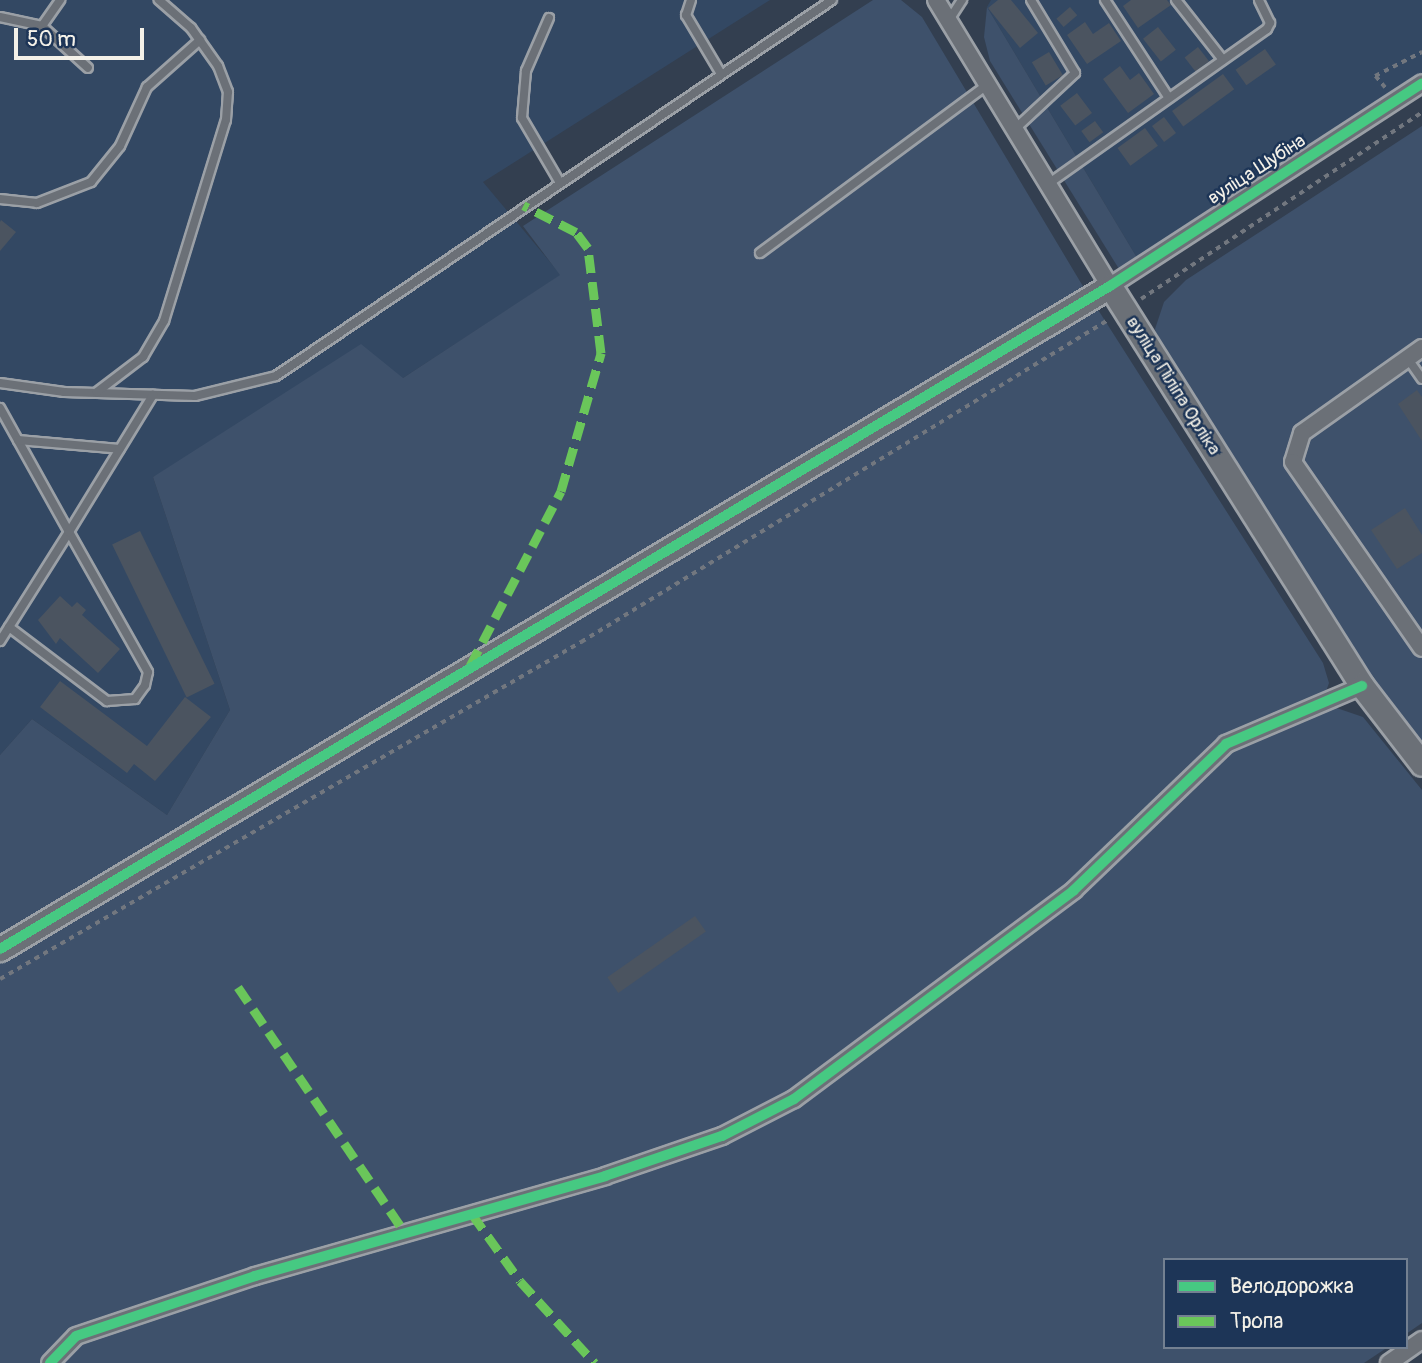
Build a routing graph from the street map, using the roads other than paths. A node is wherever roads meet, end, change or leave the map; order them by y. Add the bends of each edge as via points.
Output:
1 (60, 0) edge
2 (159, 0) edge
3 (691, 0) edge
4 (832, 0) edge
5 (936, 0) edge
6 (962, 0) edge
7 (1031, 0) edge
8 (1105, 0) edge
9 (1176, 0) edge
10 (1259, 0) edge
11 (0, 17) edge
12 (550, 18) dead end
13 (949, 20) junction
14 (42, 26) junction
15 (200, 40) junction
16 (1223, 60) junction
17 (88, 68) dead end
18 (721, 74) junction
19 (1422, 83) edge
20 (988, 84) junction
21 (1170, 98) junction
22 (1015, 129) junction
23 (559, 181) junction
24 (1048, 184) junction
25 (0, 199) edge
26 (760, 253) dead end
27 (1110, 286) junction
28 (1422, 348) edge
29 (1408, 359) junction
30 (1422, 379) edge
31 (0, 383) edge
32 (95, 393) junction
33 (153, 395) junction
34 (0, 408) edge
35 (18, 440) junction
36 (120, 449) junction
37 (69, 532) junction
38 (9, 627) junction
39 (0, 640) edge
40 (1422, 648) edge
41 (1362, 686) junction
42 (1422, 764) edge
43 (0, 949) edge
44 (1422, 1340) edge
45 (1400, 1360) edge
46 (50, 1363) edge

1 - 14 lane
2 - 15 lane
3 - 18 lane via 686,15
4 - 18 lane
5 - 13 street, вуліца Піліпа Орліка
6 - 13 lane
7 - 22 lane via 1075,74
8 - 21 lane
9 - 16 lane
10 - 16 lane via 1267,29
11 - 14 lane
12 - 23 lane via 526,71 522,118
13 - 20 street, вуліца Піліпа Орліка
14 - 17 lane
15 - 25 lane via 147,87 120,146 91,181 37,203
15 - 32 lane via 228,92 217,154 164,321 143,357
16 - 21 lane
18 - 23 lane
19 - 27 street, вуліца Шубіна
20 - 22 street, вуліца Піліпа Орліка
20 - 26 lane
21 - 24 lane
22 - 24 street, вуліца Піліпа Орліка
23 - 33 lane via 276,376 195,396
24 - 27 street, вуліца Піліпа Орліка
27 - 41 street, вуліца Піліпа Орліка
27 - 43 street
28 - 29 street
29 - 30 lane
29 - 40 street via 1302,433 1293,462
31 - 32 lane
32 - 33 lane
33 - 36 lane
34 - 35 lane
35 - 36 lane
35 - 37 lane
36 - 37 lane
37 - 38 lane
37 - 38 lane via 148,672 145,685 135,699 107,702
38 - 39 lane
41 - 42 street, вуліца Піліпа Орліка
41 - 46 street via 1226,744 1074,890 794,1099 722,1136 608,1175 255,1276 76,1336
44 - 45 street

